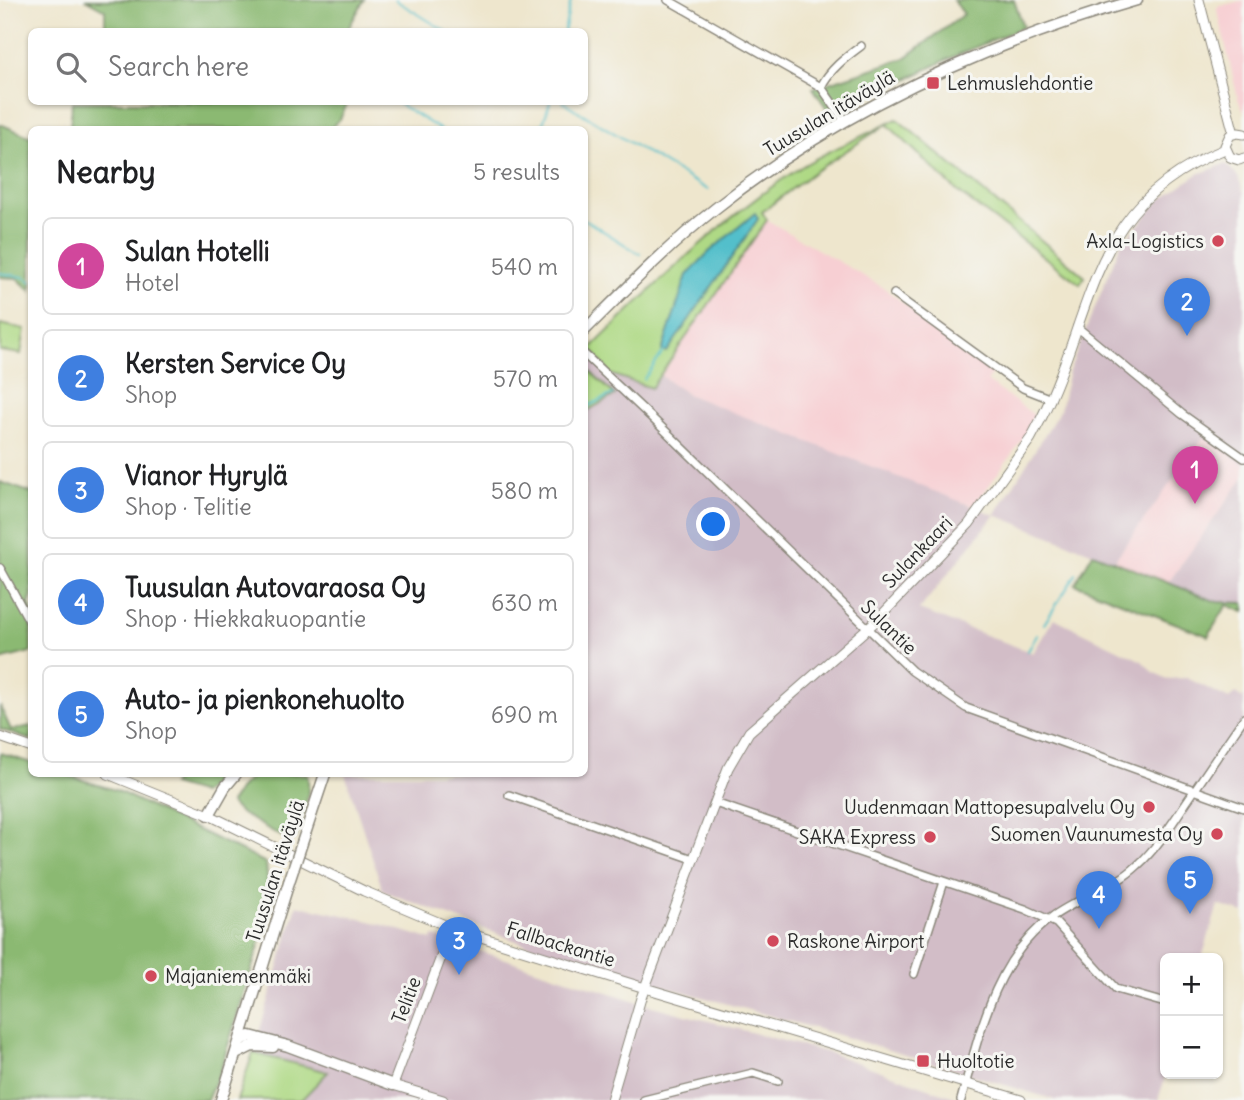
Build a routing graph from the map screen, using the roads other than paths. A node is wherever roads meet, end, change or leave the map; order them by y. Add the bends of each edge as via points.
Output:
1 (668, 0) edge
2 (1137, 0) edge
3 (1199, 0) edge
4 (861, 46) dead end
5 (821, 87) junction
6 (845, 121) junction
7 (1239, 134) edge
8 (1225, 149) junction
9 (1244, 159) edge
10 (894, 294) dead end
11 (588, 327) edge
12 (1077, 327) junction
13 (588, 358) edge
14 (1051, 399) junction
15 (1244, 458) edge
16 (0, 568) edge
17 (28, 619) edge
18 (867, 628) junction
19 (1244, 718) edge
20 (0, 737) edge
21 (28, 747) edge
22 (115, 777) edge
23 (233, 777) edge
24 (319, 777) edge
25 (324, 777) edge
26 (321, 786) junction
27 (1194, 791) junction
28 (509, 795) dead end
29 (715, 803) junction
30 (1244, 808) edge
31 (209, 815) junction
32 (694, 859) junction
33 (944, 882) junction
34 (1048, 919) junction
35 (452, 928) junction
36 (914, 974) dead end
37 (645, 988) junction
38 (1160, 1002) edge
39 (249, 1013) junction
40 (241, 1040) junction
41 (236, 1054) junction
42 (320, 1057) junction
43 (778, 1081) dead end
44 (966, 1084) junction
45 (393, 1085) junction
46 (409, 1095) edge
47 (221, 1100) edge
48 (443, 1100) edge
49 (611, 1100) edge
50 (644, 1100) edge
51 (961, 1100) edge
52 (1021, 1100) edge

1 - 5 street
2 - 6 main road, Tuusulan itäväylä via 980,54
3 - 7 street
4 - 5 street
5 - 6 street
6 - 11 main road, Tuusulan itäväylä via 717,207
7 - 8 street via 1228,138
8 - 9 street via 1234,159
8 - 12 street, Sulankaari via 1178,172 1130,216 1112,240
10 - 14 street via 1023,388
12 - 14 street, Sulankaari
12 - 15 street via 1182,414
13 - 18 street, Sulantie
14 - 18 street, Sulankaari via 1031,438 969,524
16 - 17 street
18 - 27 street, Sulantie via 912,671 966,708
18 - 29 street, Sulankaari via 749,732
19 - 27 street
20 - 21 street
22 - 31 street, Fallbackantie
23 - 31 main road
24 - 26 main road
25 - 26 main road, Tuusulan itäväylä
26 - 39 main road, Tuusulan itäväylä, bridge
27 - 30 street, Sulantie
27 - 34 street via 1135,868
28 - 32 street
29 - 32 street, Sulankaari
29 - 33 street
31 - 35 street, Fallbackantie via 364,891
32 - 37 street, Sulankaari
33 - 34 street
33 - 36 street
34 - 38 street via 1116,989
34 - 44 street via 1003,973
35 - 37 street, Fallbackantie
35 - 45 street, Telitie
37 - 44 street, Fallbackantie
37 - 49 street, Sulankaari
39 - 40 main road, Tuusulan itäväylä
39 - 42 main road via 251,1027 258,1033
40 - 41 main road, Tuusulan itäväylä
40 - 42 main road via 260,1038
41 - 42 main road via 252,1046 268,1046
41 - 47 main road, Tuusulan itäväylä
42 - 45 main road
43 - 50 street via 754,1073
44 - 51 street
44 - 52 street, Fallbackantie
45 - 46 street
46 - 48 street

